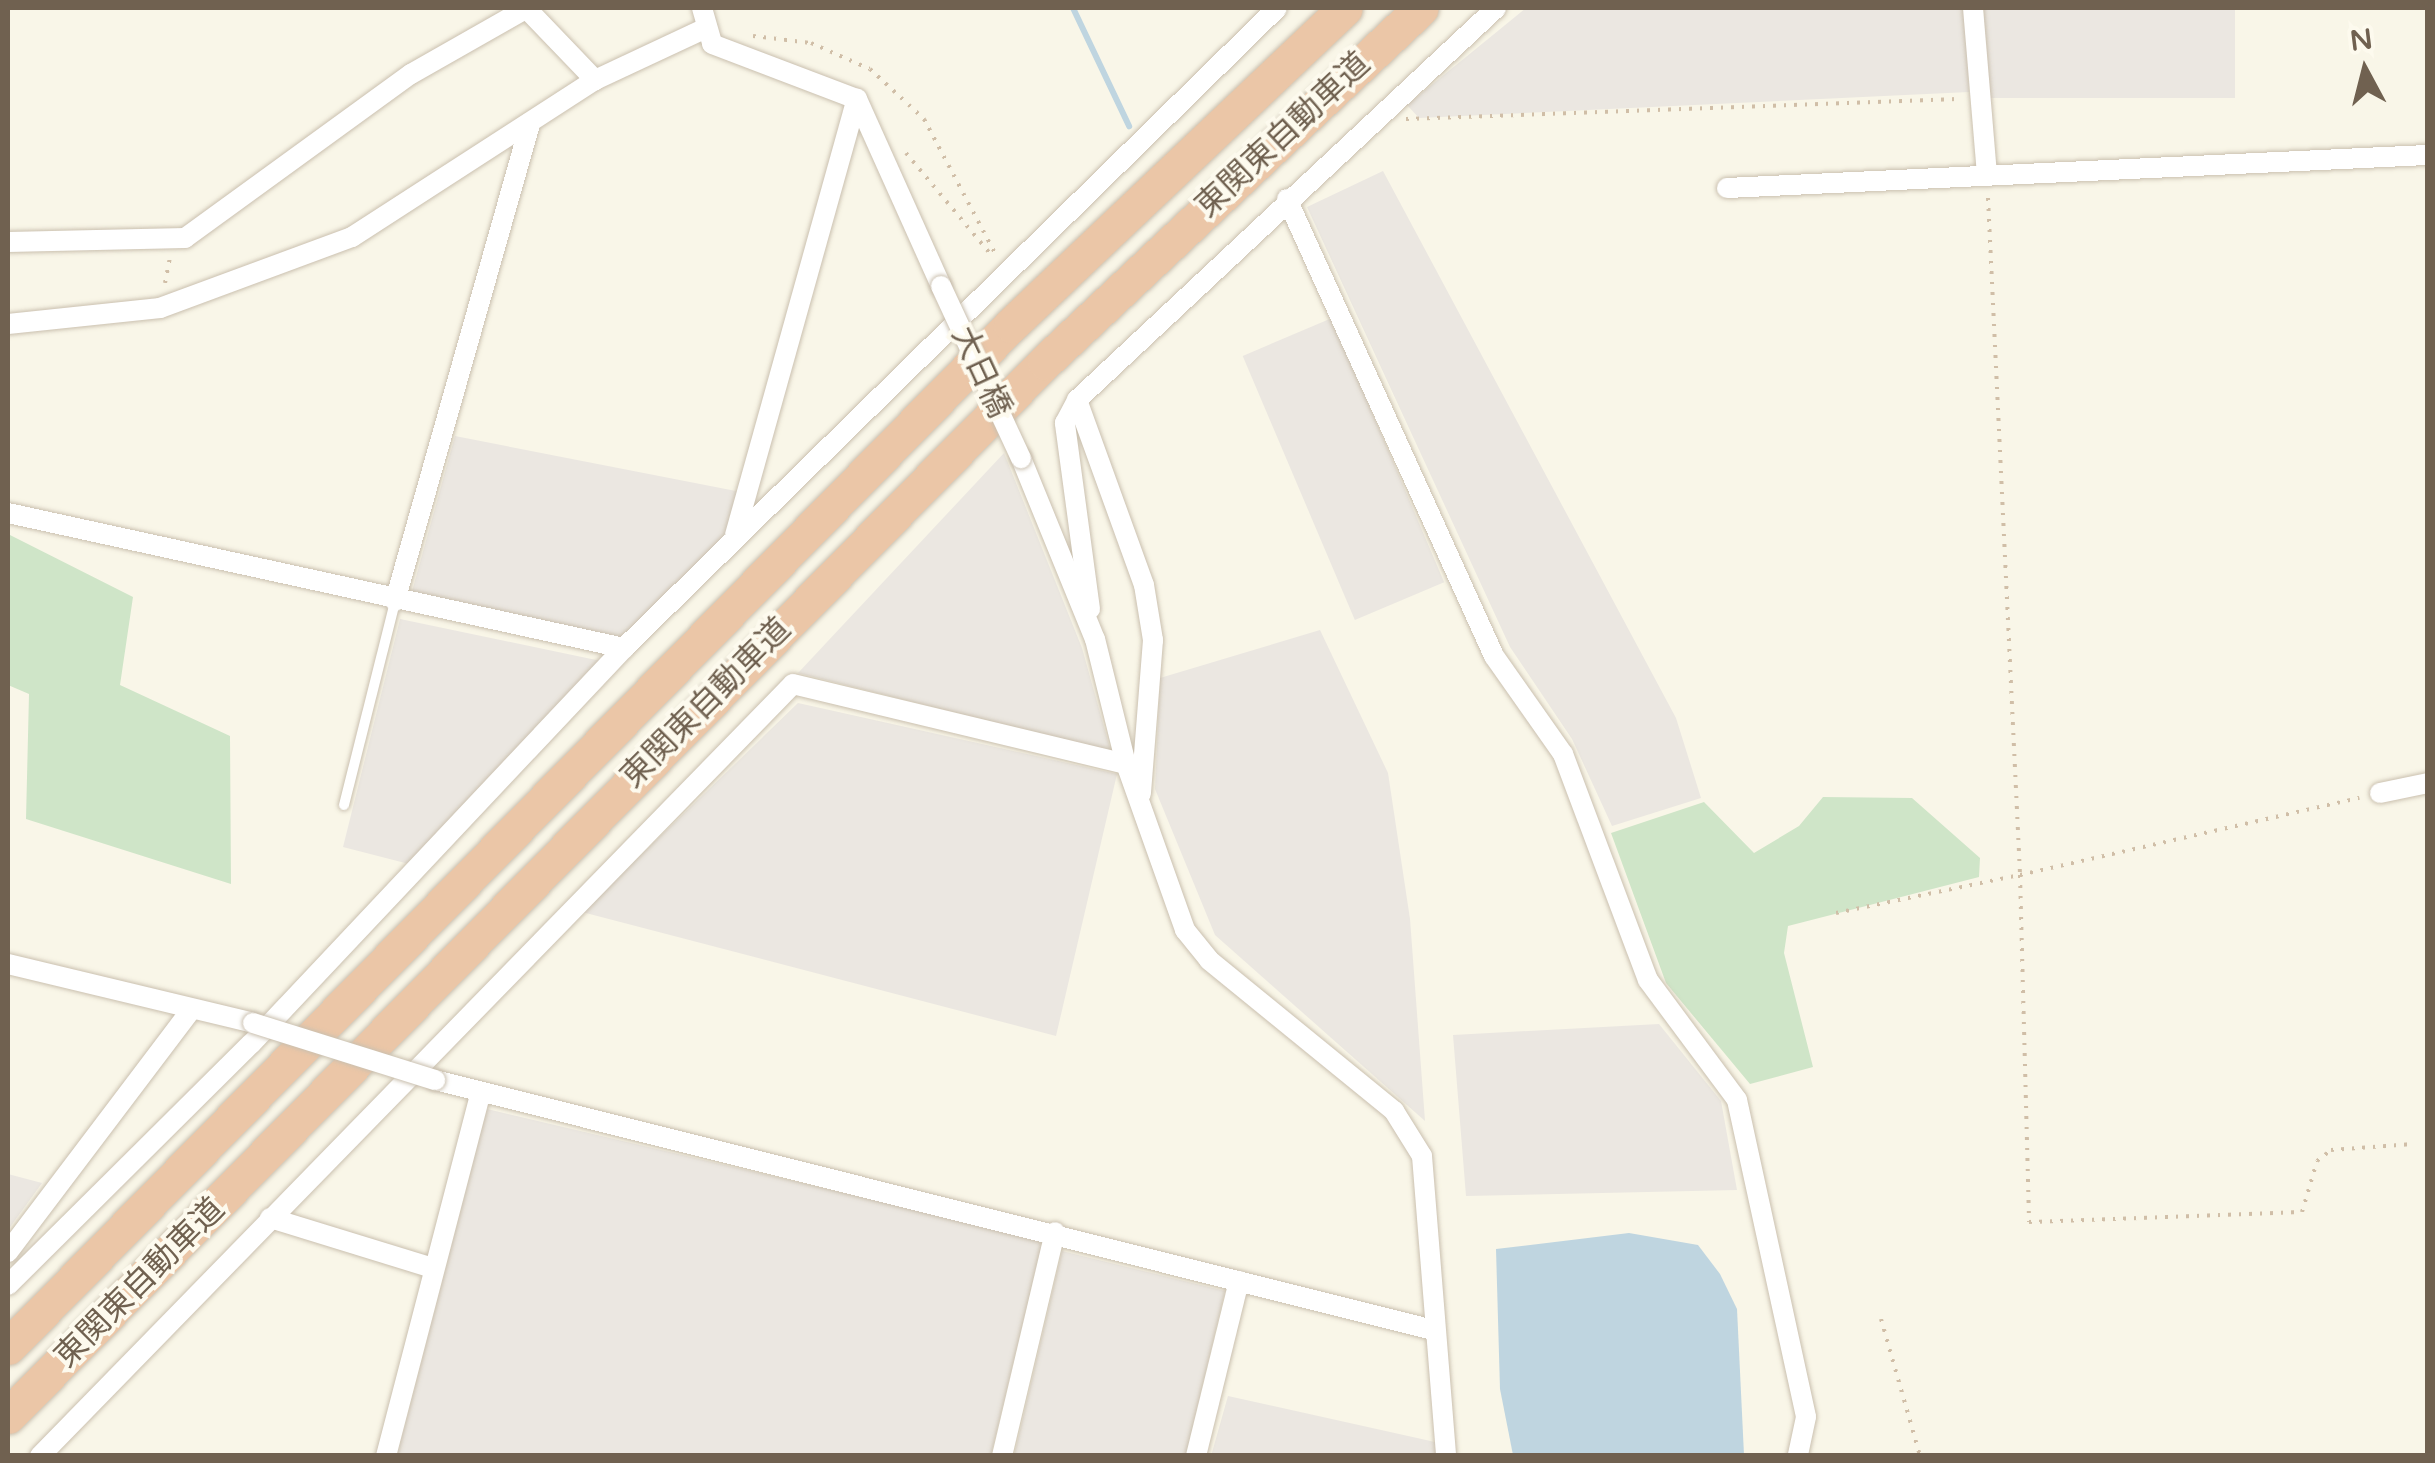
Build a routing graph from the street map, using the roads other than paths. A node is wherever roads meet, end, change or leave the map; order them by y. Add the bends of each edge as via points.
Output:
1 (526, 8) edge
2 (702, 8) edge
3 (1276, 8) edge
4 (1345, 8) edge
5 (1421, 8) edge
6 (1496, 8) edge
7 (1974, 8) edge
8 (704, 30) junction
9 (596, 80) junction
10 (856, 99) junction
11 (530, 123) junction
12 (2428, 155) edge
13 (1986, 173) junction
14 (1727, 188) dead end
15 (1287, 199) junction
16 (8, 242) edge
17 (8, 324) edge
18 (1076, 400) junction
19 (8, 513) edge
20 (735, 537) junction
21 (396, 601) junction
22 (1095, 638) junction
23 (624, 648) junction
24 (1126, 764) junction
25 (2428, 783) edge
26 (2380, 794) road end
27 (1141, 796) junction
28 (344, 805) dead end
29 (8, 964) edge
30 (192, 1008) junction
31 (480, 1094) junction
32 (270, 1218) junction
33 (1054, 1232) junction
34 (8, 1252) edge
35 (434, 1268) junction
36 (1238, 1281) junction
37 (8, 1285) edge
38 (1433, 1330) junction
39 (8, 1346) edge
40 (8, 1416) edge
41 (40, 1456) edge
42 (386, 1456) edge
43 (1002, 1456) edge
44 (1196, 1456) edge
45 (1446, 1456) edge
46 (1798, 1456) edge

1 - 9 street
1 - 16 street via 411,74 174,238
2 - 8 street
3 - 20 street via 1002,268
4 - 39 highway, 東関東自動車道 via 1010,324
5 - 40 highway, 東関東自動車道 via 1046,362
6 - 15 street
7 - 13 street
8 - 9 street
8 - 10 street via 712,44
9 - 11 street
10 - 20 street
10 - 22 street, 大日橋, bridge via 1021,458
11 - 17 street via 352,237 160,308
11 - 21 street
12 - 13 street
13 - 14 street
15 - 18 street
15 - 46 street via 1494,656 1563,754 1648,980 1737,1100 1806,1417
18 - 22 street via 1065,422
18 - 27 street via 1144,585 1153,640
19 - 21 street
20 - 23 street
21 - 23 street
21 - 28 lane
22 - 24 street
23 - 37 street via 251,1044
24 - 27 street
24 - 32 street via 793,684
25 - 26 street
27 - 38 street via 1185,930 1209,960 1394,1111 1422,1156
29 - 30 street
30 - 31 street, bridge
30 - 34 street
31 - 33 street
31 - 35 street
32 - 35 street
32 - 41 street
33 - 36 street
33 - 43 street
35 - 42 street
36 - 38 street
36 - 44 street
38 - 45 street

